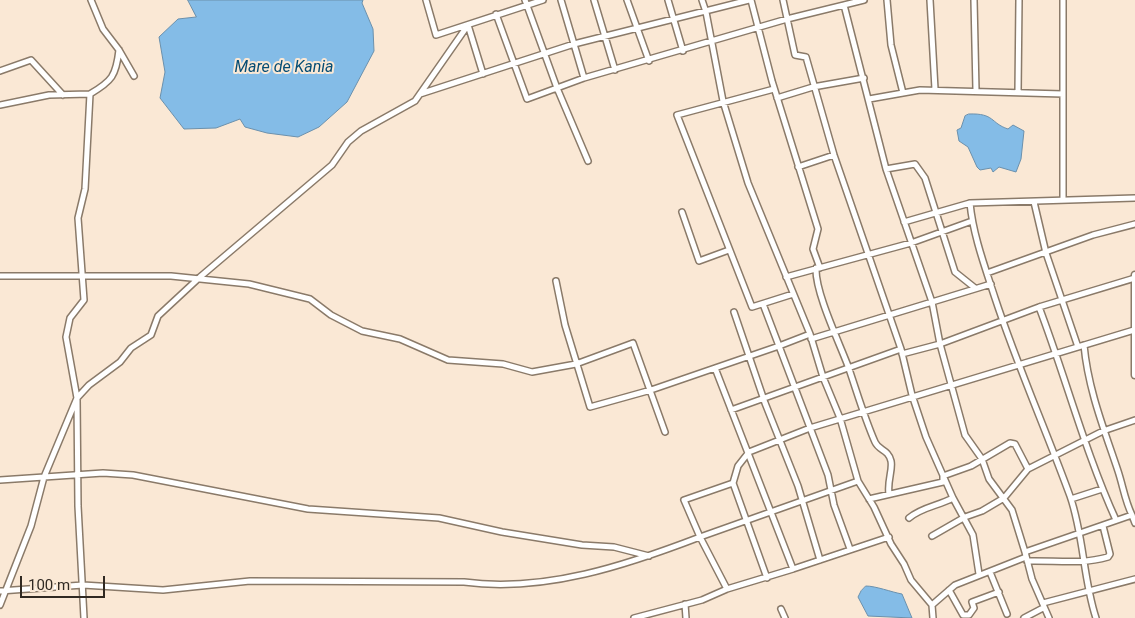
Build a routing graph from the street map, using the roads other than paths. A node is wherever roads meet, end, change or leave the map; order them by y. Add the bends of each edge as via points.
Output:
1 (91, 0) edge
2 (426, 0) edge
3 (543, 0) edge
4 (561, 0) edge
5 (594, 0) edge
6 (627, 0) edge
7 (668, 0) edge
8 (702, 0) edge
9 (750, 0) edge
10 (782, 0) edge
11 (864, 0) edge
12 (887, 0) edge
13 (930, 0) edge
14 (974, 0) edge
15 (1019, 0) edge
16 (1063, 0) edge
17 (526, 2) edge
18 (735, 2) edge
19 (844, 5) junction
20 (706, 12) junction
21 (496, 14) junction
22 (787, 19) junction
23 (674, 20) junction
24 (468, 25) junction
25 (759, 28) junction
26 (637, 29) junction
27 (605, 37) junction
28 (711, 42) junction
29 (574, 44) junction
30 (119, 50) junction
31 (683, 51) junction
32 (546, 54) junction
33 (649, 60) junction
34 (515, 64) junction
35 (615, 70) junction
36 (0, 71) edge
37 (483, 74) junction
38 (134, 76) dead end
39 (584, 78) junction
40 (864, 78) junction
41 (813, 86) junction
42 (557, 88) junction
43 (774, 89) junction
44 (935, 89) junction
45 (976, 90) junction
46 (1018, 92) junction
47 (903, 93) junction
48 (90, 94) junction
49 (1063, 94) junction
50 (63, 95) junction
51 (419, 95) junction
52 (777, 98) junction
53 (869, 99) junction
54 (722, 101) junction
55 (0, 105) edge
56 (834, 155) junction
57 (588, 161) dead end
58 (798, 167) junction
59 (886, 169) junction
60 (1135, 198) edge
61 (1063, 200) junction
62 (1034, 202) junction
63 (970, 203) junction
64 (682, 212) dead end
65 (935, 212) junction
66 (972, 221) junction
67 (904, 222) junction
68 (1135, 224) edge
69 (941, 232) junction
70 (911, 243) junction
71 (729, 250) junction
72 (1046, 253) junction
73 (867, 256) junction
74 (818, 268) junction
75 (987, 273) junction
76 (0, 276) edge
77 (83, 276) junction
78 (1135, 276) edge
79 (200, 277) junction
80 (786, 277) junction
81 (556, 281) dead end
82 (991, 284) junction
83 (975, 288) junction
84 (793, 294) junction
85 (1061, 300) junction
86 (932, 302) junction
87 (763, 304) junction
88 (1039, 307) junction
89 (734, 312) dead end
90 (889, 314) junction
91 (1002, 320) junction
92 (1134, 330) junction
93 (834, 332) junction
94 (811, 337) junction
95 (940, 344) junction
96 (1084, 345) junction
97 (779, 346) junction
98 (1078, 347) junction
99 (902, 352) junction
100 (1056, 354) junction
101 (751, 357) junction
102 (576, 364) junction
103 (1018, 365) junction
104 (848, 367) junction
105 (716, 368) junction
106 (1135, 375) edge
107 (823, 377) junction
108 (951, 386) junction
109 (794, 387) junction
110 (651, 390) junction
111 (912, 395) junction
112 (77, 398) junction
113 (764, 398) junction
114 (731, 410) junction
115 (862, 411) junction
116 (840, 418) junction
117 (1135, 420) edge
118 (810, 428) junction
119 (1104, 431) junction
120 (666, 432) dead end
121 (779, 440) junction
122 (1086, 441) junction
123 (749, 452) junction
124 (1055, 456) junction
125 (982, 459) junction
126 (1028, 469) junction
127 (78, 474) junction
128 (943, 476) junction
129 (44, 477) junction
130 (0, 480) edge
131 (858, 481) junction
132 (733, 483) junction
133 (1102, 489) junction
134 (831, 492) junction
135 (889, 494) junction
136 (953, 498) junction
137 (1004, 498) junction
138 (869, 499) junction
139 (1071, 499) junction
140 (803, 502) junction
141 (770, 514) junction
142 (1132, 515) junction
143 (965, 517) junction
144 (908, 518) dead end
145 (1116, 520) junction
146 (745, 521) junction
147 (1135, 523) edge
148 (1103, 526) junction
149 (1080, 533) junction
150 (932, 536) dead end
151 (700, 537) junction
152 (889, 537) junction
153 (850, 549) junction
154 (650, 556) junction
155 (1026, 557) junction
156 (820, 560) junction
157 (1085, 563) junction
158 (792, 569) junction
159 (990, 572) junction
160 (980, 574) junction
161 (767, 578) junction
162 (1135, 579) edge
163 (82, 585) junction
164 (727, 588) junction
165 (948, 590) junction
166 (3, 591) edge
167 (1088, 591) junction
168 (998, 592) junction
169 (685, 604) junction
170 (0, 605) edge
171 (932, 605) junction
172 (1043, 606) junction
173 (781, 609) dead end
174 (1007, 614) dead end
175 (84, 618) edge
176 (634, 618) edge
177 (686, 618) edge
178 (785, 618) edge
179 (933, 618) edge
180 (1024, 618) edge
181 (1049, 618) edge
182 (1096, 618) edge

1 - 30 street via 103,29
2 - 24 street via 436,35
3 - 17 street
4 - 29 street
5 - 27 street
6 - 26 street
7 - 23 street
8 - 20 street
9 - 18 street
9 - 25 street
10 - 22 street
11 - 19 street
12 - 47 street via 891,45
13 - 44 street
14 - 45 street
15 - 46 street
16 - 49 street
17 - 21 street
17 - 32 street
18 - 20 street
19 - 22 street
19 - 40 street
20 - 23 street
20 - 28 street
21 - 24 street
21 - 34 street
22 - 25 street
22 - 41 street via 795,55 806,57
23 - 26 street
23 - 31 street
24 - 37 street
24 - 51 street
25 - 28 street
25 - 43 street
26 - 27 street
26 - 33 street
27 - 29 street
27 - 35 street
28 - 31 street
28 - 54 street
29 - 32 street
29 - 39 street
30 - 38 street
30 - 48 street via 112,78
31 - 33 street
32 - 34 street
32 - 42 street
33 - 35 street
34 - 37 street
34 - 42 street via 527,99
35 - 39 street
36 - 50 street via 31,60
37 - 51 street
39 - 42 street
40 - 41 street
40 - 53 street
41 - 52 street
41 - 56 street
42 - 57 street
43 - 52 street
43 - 54 street
44 - 45 street
44 - 47 street
45 - 46 street
46 - 49 street
47 - 53 street
48 - 50 street
48 - 77 street via 85,189 78,218
49 - 61 street
50 - 55 street via 32,97
51 - 79 street via 415,101 348,142 332,165
52 - 58 street
53 - 59 street
54 - 71 street via 676,115
54 - 80 street via 748,183
56 - 58 street
56 - 73 street
58 - 74 street via 818,229 813,249
59 - 65 street via 916,164 925,178
59 - 67 street
60 - 61 street
61 - 62 street
62 - 63 street
62 - 72 street
63 - 65 street
63 - 66 street
64 - 71 street via 699,260
65 - 67 street
65 - 69 street
66 - 69 street
66 - 75 street
67 - 70 street
68 - 72 street via 1093,234
69 - 70 street
69 - 83 street via 955,272
70 - 73 street
70 - 86 street
71 - 87 street via 752,307
72 - 75 street
72 - 85 street
73 - 74 street
73 - 90 street
74 - 80 street
74 - 93 street via 818,281
75 - 82 street
76 - 77 street
77 - 79 street
77 - 112 street via 84,300 70,318 66,337
78 - 85 street
78 - 92 street
79 - 102 street via 249,284 310,299 362,331 400,339 448,360 503,364 532,372
79 - 112 street via 158,316 151,335 131,348 120,362
80 - 84 street
81 - 102 street
82 - 83 street
82 - 91 street
83 - 86 street
84 - 87 street
84 - 94 street
85 - 88 street
85 - 98 street
86 - 90 street
86 - 95 street
87 - 97 street
88 - 91 street
88 - 100 street
89 - 101 street
90 - 93 street
90 - 99 street
91 - 95 street
91 - 103 street
92 - 96 street
92 - 106 street
93 - 94 street
93 - 104 street
94 - 97 street
94 - 107 street
95 - 99 street
95 - 108 street
96 - 98 street
96 - 119 street via 1087,375
97 - 101 street
97 - 109 street
98 - 100 street
99 - 104 street
99 - 111 street
100 - 103 street
100 - 122 street
101 - 105 street
101 - 113 street
102 - 110 street via 590,407
102 - 110 street via 633,343
103 - 108 street
103 - 124 street
104 - 107 street
104 - 115 street
105 - 110 street
105 - 114 street
107 - 109 street
107 - 116 street
108 - 111 street
108 - 125 street via 966,435
109 - 113 street
109 - 118 street
110 - 120 street
111 - 115 street
111 - 128 street
112 - 127 street
112 - 129 street
113 - 114 street
113 - 121 street
114 - 123 street
115 - 116 street
115 - 135 street via 876,445 889,454
116 - 118 street
116 - 131 street
117 - 119 street
118 - 121 street
118 - 134 street
119 - 122 street
119 - 142 street
121 - 123 street
121 - 140 street
122 - 124 street
122 - 133 street
123 - 132 street via 738,466
123 - 141 street
124 - 126 street
124 - 139 street
125 - 126 street via 1013,442
125 - 128 street
125 - 137 street via 990,479
126 - 137 street
127 - 129 street
127 - 154 street via 133,475 308,509 439,518
127 - 163 street
128 - 135 street via 943,482 939,484
128 - 136 street
129 - 130 street
129 - 166 street via 31,526
131 - 134 street
131 - 138 street
132 - 146 street
132 - 151 street via 684,500
133 - 139 street
133 - 145 street
134 - 140 street
134 - 153 street
135 - 138 street
136 - 143 street
136 - 144 street via 921,509
137 - 143 street via 973,516
137 - 155 street via 1012,510
138 - 152 street
139 - 149 street
140 - 141 street
140 - 156 street
141 - 146 street
141 - 158 street
142 - 145 street
142 - 147 street
143 - 150 street
143 - 160 street via 976,545
145 - 148 street
146 - 151 street
146 - 161 street
148 - 149 street
148 - 157 street via 1109,556
149 - 155 street
149 - 157 street
151 - 154 street
151 - 164 street
152 - 153 street
152 - 171 street via 911,580
153 - 156 street
154 - 163 street via 569,577 491,586 464,582 250,581 163,590
155 - 157 street
155 - 159 street
155 - 172 street
156 - 158 street
157 - 167 street
158 - 161 street
159 - 160 street
159 - 168 street
160 - 165 street
161 - 164 street
162 - 167 street
163 - 166 street
163 - 175 street
164 - 169 street
165 - 168 street via 963,615 968,616 973,610 974,600
165 - 171 street
166 - 170 street
167 - 172 street via 1067,595
167 - 182 street
168 - 174 street
169 - 176 street
169 - 177 street
171 - 179 street
172 - 180 street
172 - 181 street
173 - 178 street

